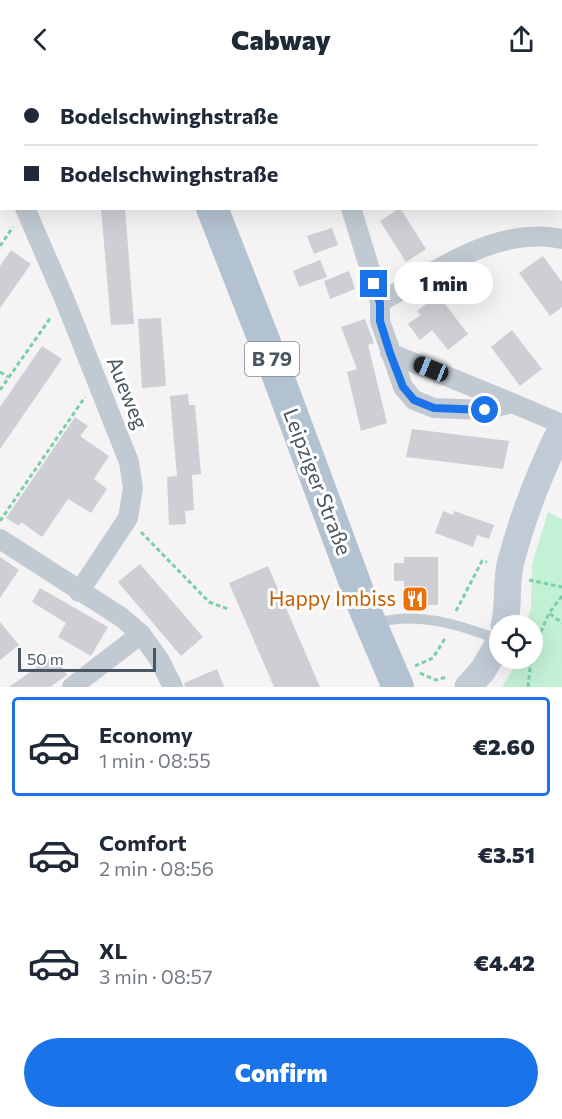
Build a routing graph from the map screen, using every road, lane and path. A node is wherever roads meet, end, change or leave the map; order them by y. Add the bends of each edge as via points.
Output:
1 (26, 210) edge
2 (213, 210) edge
3 (352, 210) edge
4 (562, 239) edge
5 (64, 298) junction
6 (380, 303) junction
7 (390, 353) junction
8 (0, 372) edge
9 (8, 377) junction
10 (96, 381) junction
11 (0, 390) edge
12 (512, 403) junction
13 (562, 426) edge
14 (128, 518) junction
15 (0, 521) edge
16 (0, 539) edge
17 (510, 570) junction
18 (562, 587) edge
19 (79, 592) junction
20 (562, 596) edge
21 (228, 609) dead end
22 (549, 614) junction
23 (507, 615) edge
24 (450, 622) junction
25 (562, 623) edge
26 (371, 625) junction
27 (543, 628) edge
28 (141, 634) junction
29 (489, 636) edge
30 (489, 659) edge
31 (530, 669) edge
32 (406, 672) edge
33 (460, 685) edge
34 (72, 687) edge
35 (173, 687) edge
36 (528, 687) edge

1 - 5 street, Aueweg
2 - 26 main road, Leipziger Straße / B 79
3 - 6 street
4 - 6 street via 540,234 480,248
5 - 9 path
5 - 10 street, Aueweg
6 - 7 street via 380,321
7 - 12 street
7 - 12 street via 403,387 414,400 434,408 485,410
8 - 9 path
9 - 11 path
10 - 14 street, Aueweg via 129,462 134,488
10 - 15 path
12 - 13 street
13 - 17 street via 532,494
14 - 19 street, Aueweg
14 - 21 path via 209,602
16 - 19 street
17 - 18 path
17 - 23 street
17 - 24 path via 482,561
19 - 28 street
20 - 22 path
22 - 25 path
22 - 27 path
24 - 26 lane via 390,619
24 - 29 lane
24 - 32 path via 433,658
26 - 32 main road, Leipziger Straße / B 79
28 - 34 street
28 - 35 street
30 - 33 street via 483,670
31 - 36 path
32 - 33 path via 436,680 448,677

